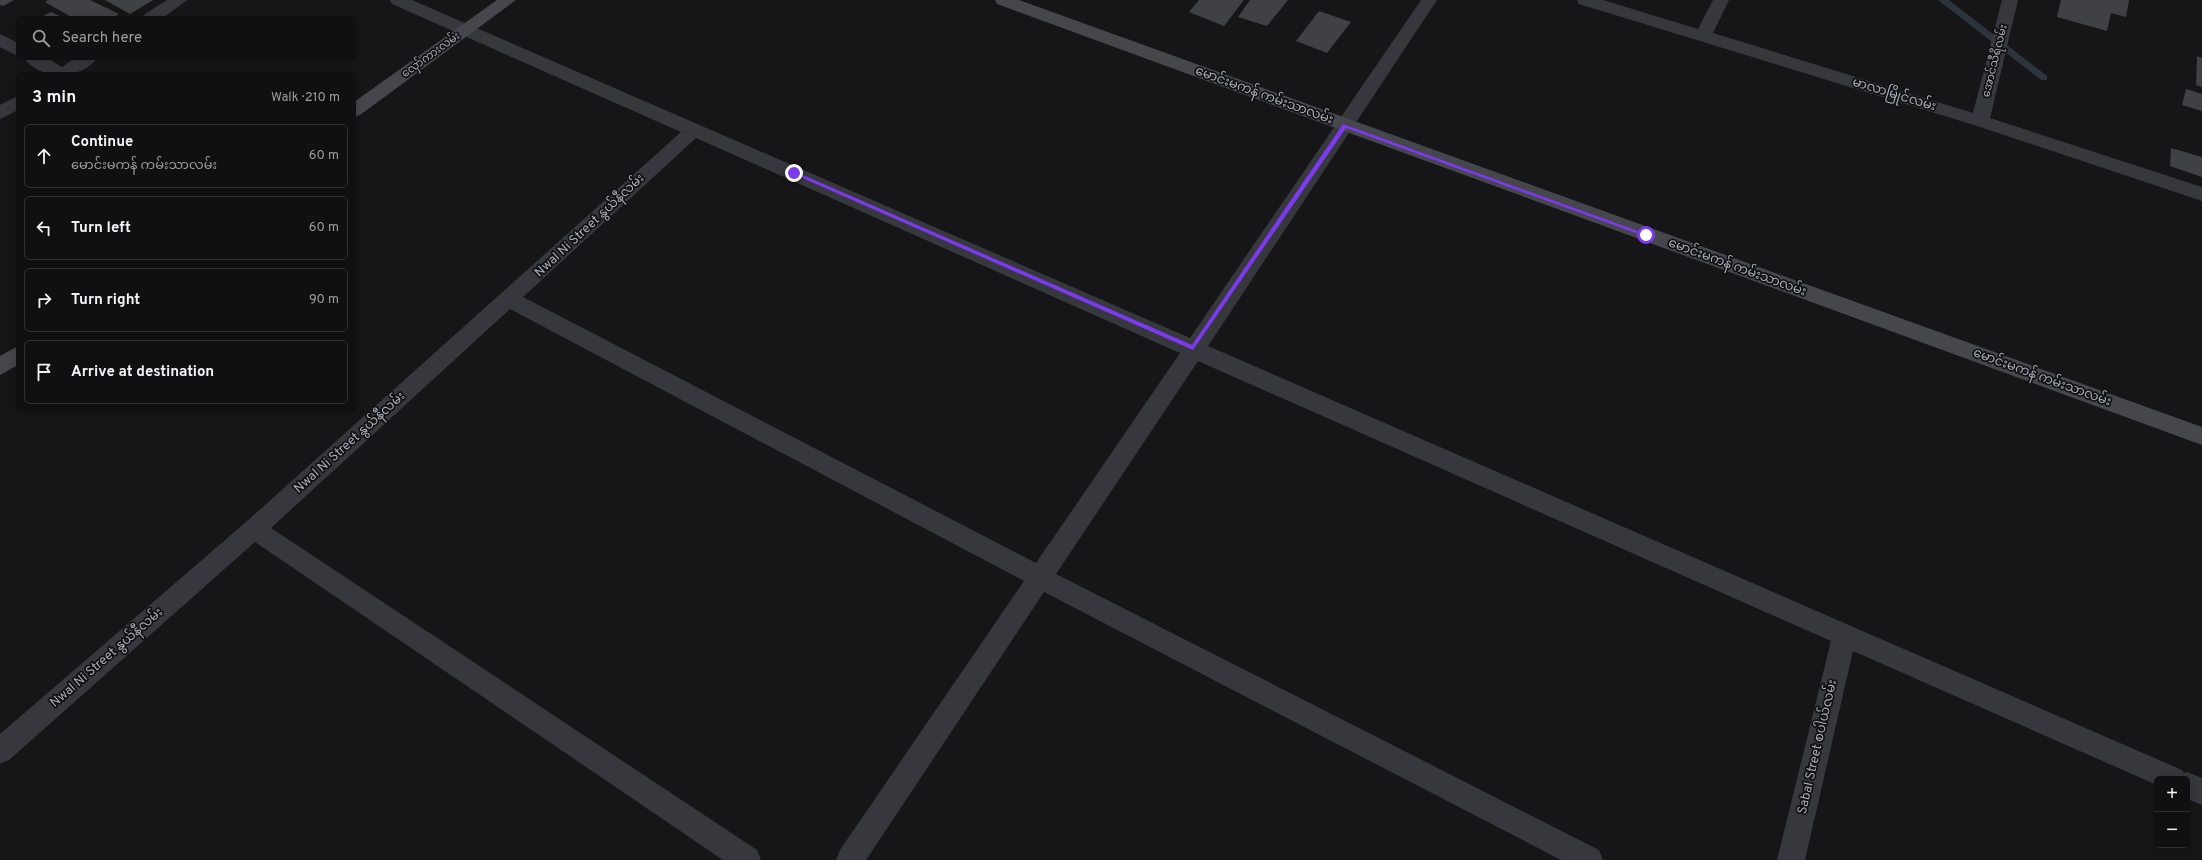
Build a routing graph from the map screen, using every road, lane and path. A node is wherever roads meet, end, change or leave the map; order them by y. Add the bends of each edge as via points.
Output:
1 (179, 0) edge
2 (398, 0) edge
3 (508, 0) edge
4 (1003, 0) edge
5 (1429, 0) edge
6 (1585, 0) edge
7 (1721, 0) edge
8 (2010, 0) edge
9 (154, 16) edge
10 (467, 30) junction
11 (1703, 36) junction
12 (0, 40) edge
13 (16, 49) edge
14 (37, 60) edge
15 (85, 60) edge
16 (58, 72) edge
17 (65, 72) edge
18 (16, 103) edge
19 (356, 110) edge
20 (0, 113) edge
21 (1980, 121) junction
22 (1345, 126) junction
23 (694, 130) junction
24 (2202, 194) edge
25 (510, 298) junction
26 (1193, 348) junction
27 (16, 355) edge
28 (0, 367) edge
29 (2202, 436) edge
30 (254, 529) junction
31 (1041, 578) junction
32 (1845, 634) junction
33 (0, 751) edge
34 (2166, 776) edge
35 (2190, 786) edge
36 (2202, 792) edge
37 (747, 860) edge
38 (850, 860) edge
39 (1589, 860) edge
40 (1791, 860) edge

1 - 9 street
2 - 10 street
3 - 10 main road, လှော်ကားလမ်း
4 - 22 main road, မောင်းမကန် ကမ်းသာလမ်း
5 - 22 street
6 - 11 street, မာလာမြိုင်လမ်း
7 - 11 street
8 - 21 street, အောင်သီရိလမ်း
10 - 19 main road, လှော်ကားလမ်း
10 - 23 street
11 - 21 street, မာလာမြိုင်လမ်း
12 - 13 street
14 - 16 street
15 - 17 street
18 - 20 street
21 - 24 street, မာလာမြိုင်လမ်း
22 - 26 street
22 - 29 main road, မောင်းမကန် ကမ်းသာလမ်း
23 - 25 street, Nwal Ni Street နွယ်နီလမ်း
23 - 26 street
25 - 30 street, Nwal Ni Street နွယ်နီလမ်း
25 - 31 street
26 - 31 street
26 - 32 street
27 - 28 main road
30 - 33 street, Nwal Ni Street နွယ်နီလမ်း
30 - 37 street
31 - 38 street
31 - 39 street
32 - 34 street
32 - 40 street, Sabal Street စပါယ်လမ်း
35 - 36 street

